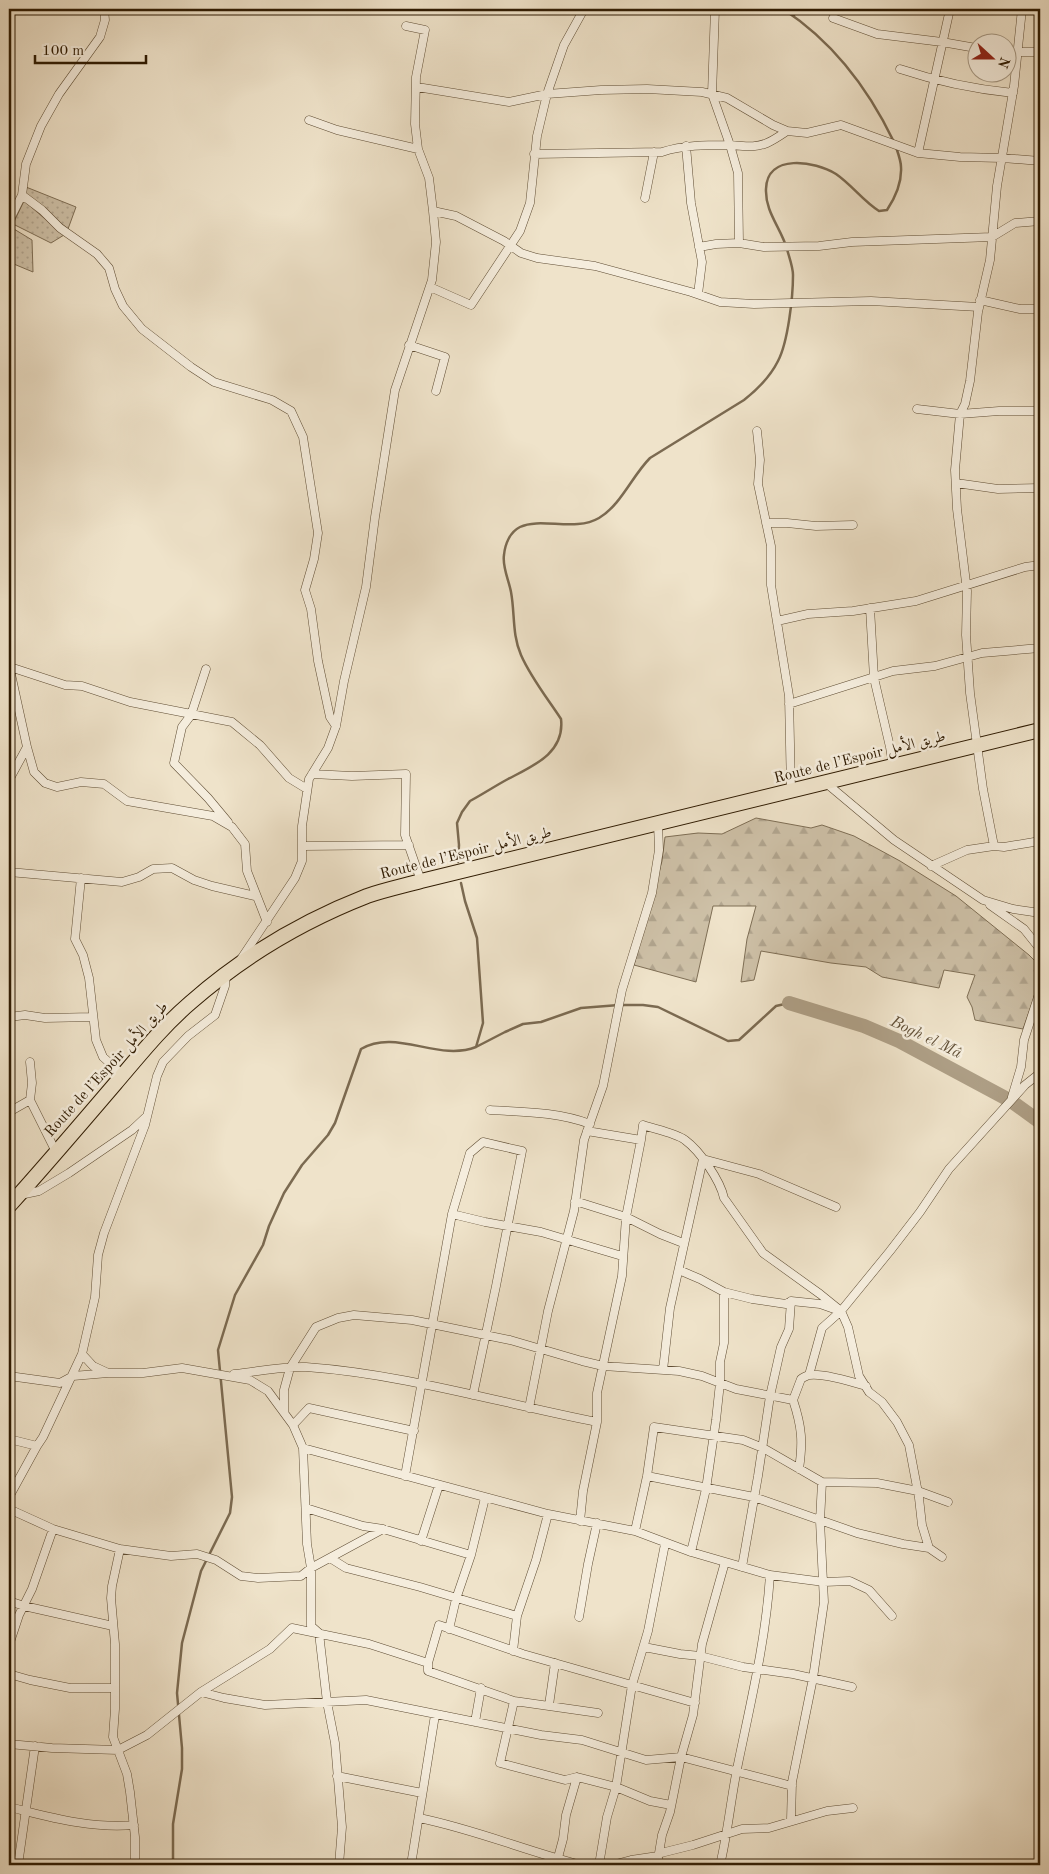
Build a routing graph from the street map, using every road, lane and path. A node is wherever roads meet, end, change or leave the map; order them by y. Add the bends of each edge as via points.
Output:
1 (104, 9) edge
2 (584, 9) edge
3 (715, 9) edge
4 (950, 9) edge
5 (1022, 9) edge
6 (833, 18) dead end
7 (406, 26) dead end
8 (942, 42) junction
9 (966, 46) edge
10 (1018, 52) junction
11 (1040, 52) edge
12 (900, 69) dead end
13 (934, 80) junction
14 (417, 87) junction
15 (1013, 93) junction
16 (548, 94) junction
17 (712, 94) junction
18 (309, 120) dead end
19 (787, 131) junction
20 (730, 145) junction
21 (686, 146) junction
22 (418, 148) junction
23 (654, 152) junction
24 (918, 152) junction
25 (534, 154) junction
26 (1002, 158) junction
27 (1040, 161) edge
28 (22, 195) junction
29 (645, 198) dead end
30 (433, 212) junction
31 (1040, 220) edge
32 (9, 221) edge
33 (992, 237) junction
34 (739, 243) junction
35 (510, 245) junction
36 (699, 247) junction
37 (430, 287) junction
38 (698, 294) junction
39 (979, 303) junction
40 (1040, 309) edge
41 (409, 345) junction
42 (436, 391) dead end
43 (917, 409) dead end
44 (1040, 411) edge
45 (960, 414) junction
46 (757, 431) dead end
47 (956, 483) junction
48 (1040, 488) edge
49 (766, 523) junction
50 (853, 525) dead end
51 (1040, 565) edge
52 (966, 585) junction
53 (870, 608) junction
54 (777, 621) junction
55 (1040, 648) edge
56 (967, 658) junction
57 (9, 667) edge
58 (206, 669) dead end
59 (874, 678) junction
60 (790, 704) junction
61 (191, 715) junction
62 (336, 726) junction
63 (1040, 730) edge
64 (978, 745) junction
65 (27, 747) junction
66 (893, 766) junction
67 (312, 774) junction
68 (9, 780) edge
69 (826, 783) junction
70 (307, 789) junction
71 (791, 791) junction
72 (658, 823) junction
73 (232, 827) junction
74 (1040, 841) edge
75 (409, 845) junction
76 (303, 846) junction
77 (994, 846) junction
78 (931, 866) junction
79 (9, 872) edge
80 (82, 878) junction
81 (421, 881) junction
82 (255, 896) junction
83 (983, 900) junction
84 (1040, 913) edge
85 (267, 922) junction
86 (1040, 949) edge
87 (231, 970) junction
88 (1040, 991) edge
89 (93, 1017) junction
90 (9, 1018) edge
91 (30, 1062) dead end
92 (1040, 1073) edge
93 (123, 1075) junction
94 (30, 1100) junction
95 (1011, 1101) junction
96 (490, 1110) dead end
97 (9, 1112) edge
98 (148, 1115) junction
99 (588, 1128) junction
100 (641, 1140) junction
101 (56, 1152) junction
102 (703, 1159) junction
103 (18, 1196) junction
104 (575, 1201) junction
105 (9, 1206) edge
106 (836, 1207) dead end
107 (452, 1214) junction
108 (626, 1216) junction
109 (507, 1225) junction
110 (566, 1240) junction
111 (683, 1243) junction
112 (622, 1256) junction
113 (679, 1270) junction
114 (724, 1292) junction
115 (792, 1301) junction
116 (841, 1311) junction
117 (432, 1324) junction
118 (486, 1335) junction
119 (541, 1349) junction
120 (82, 1354) junction
121 (603, 1366) junction
122 (290, 1368) junction
123 (663, 1370) junction
124 (108, 1373) junction
125 (222, 1375) junction
126 (808, 1375) junction
127 (9, 1376) edge
128 (73, 1376) junction
129 (720, 1383) junction
130 (422, 1384) junction
131 (866, 1386) junction
132 (473, 1395) junction
133 (770, 1396) junction
134 (793, 1400) junction
135 (529, 1408) junction
136 (284, 1413) junction
137 (596, 1422) junction
138 (293, 1425) junction
139 (414, 1431) junction
140 (713, 1437) junction
141 (9, 1439) edge
142 (37, 1446) junction
143 (303, 1448) junction
144 (763, 1448) junction
145 (799, 1469) junction
146 (405, 1476) junction
147 (647, 1476) junction
148 (822, 1482) junction
149 (439, 1485) junction
150 (706, 1489) junction
151 (918, 1491) junction
152 (9, 1497) edge
153 (754, 1497) junction
154 (485, 1498) junction
155 (948, 1502) dead end
156 (306, 1508) junction
157 (9, 1509) edge
158 (548, 1514) junction
159 (820, 1520) junction
160 (580, 1521) junction
161 (598, 1523) junction
162 (53, 1529) junction
163 (383, 1529) junction
164 (635, 1531) junction
165 (421, 1541) junction
166 (665, 1544) junction
167 (929, 1548) junction
168 (120, 1549) junction
169 (691, 1552) junction
170 (471, 1555) junction
171 (942, 1557) dead end
172 (330, 1558) junction
173 (725, 1562) junction
174 (742, 1567) junction
175 (311, 1568) junction
176 (770, 1575) junction
177 (824, 1582) junction
178 (456, 1598) junction
179 (9, 1601) edge
180 (24, 1606) junction
181 (517, 1616) junction
182 (892, 1616) dead end
183 (579, 1617) dead end
184 (113, 1626) junction
185 (449, 1628) junction
186 (319, 1632) junction
187 (9, 1645) edge
188 (644, 1647) junction
189 (513, 1651) junction
190 (700, 1656) junction
191 (555, 1663) junction
192 (428, 1664) junction
193 (757, 1669) junction
194 (9, 1674) edge
195 (813, 1678) junction
196 (632, 1685) junction
197 (852, 1687) dead end
198 (115, 1688) junction
199 (481, 1688) junction
200 (201, 1692) junction
201 (514, 1701) junction
202 (327, 1702) junction
203 (694, 1703) junction
204 (549, 1705) junction
205 (598, 1713) dead end
206 (435, 1714) junction
207 (476, 1722) junction
208 (508, 1728) junction
209 (9, 1744) edge
210 (35, 1746) junction
211 (118, 1750) junction
212 (621, 1752) junction
213 (682, 1757) junction
214 (736, 1771) junction
215 (337, 1776) junction
216 (577, 1777) junction
217 (792, 1786) junction
218 (616, 1787) junction
219 (422, 1793) junction
220 (671, 1805) junction
221 (9, 1807) edge
222 (853, 1808) dead end
223 (26, 1811) junction
224 (419, 1818) junction
225 (791, 1820) junction
226 (134, 1825) junction
227 (727, 1834) junction
228 (658, 1856) junction
229 (556, 1862) edge
230 (18, 1865) edge
231 (134, 1865) edge
232 (339, 1865) edge
233 (411, 1865) edge
234 (581, 1865) edge
235 (599, 1865) edge
236 (612, 1865) edge
237 (657, 1865) edge
238 (720, 1865) edge

1 - 28 street via 105,20 100,37 59,94 41,126 26,164
2 - 16 street via 564,45
3 - 17 street
4 - 8 street
5 - 10 street
6 - 8 street via 877,34
7 - 14 street via 425,30
8 - 9 street
8 - 13 street
10 - 11 street
10 - 15 street
12 - 13 street
13 - 15 street
13 - 24 street
14 - 16 street via 509,102
14 - 22 street via 415,124
15 - 26 street
16 - 17 street via 647,89
16 - 25 street
17 - 19 street via 727,98
17 - 20 street
18 - 22 street via 337,130
19 - 20 street via 766,144 746,148
19 - 24 street via 807,133 840,125
20 - 21 street
20 - 34 street via 738,174
21 - 23 street
21 - 36 street
22 - 30 street via 429,178
23 - 25 street
23 - 29 street
24 - 26 street
25 - 35 street via 530,203 520,231
26 - 27 street
26 - 33 street
28 - 32 street
28 - 62 street via 97,254 109,268 124,306 142,330 214,382 272,400 291,411 303,437 318,534 305,590 330,717
30 - 35 street via 456,216
30 - 37 street via 436,242
31 - 33 street via 1016,223
33 - 34 street via 764,248
33 - 39 street
34 - 36 street
35 - 37 street via 471,305
35 - 38 street via 536,258 595,266
36 - 38 street via 702,262
37 - 41 street
38 - 39 street via 720,302 754,304
39 - 40 street
39 - 45 street via 970,381
41 - 42 street via 446,357
41 - 62 street via 388,421 366,587
43 - 45 street
44 - 45 street
45 - 47 street
46 - 49 street via 758,484
47 - 48 street via 998,489
47 - 52 street
49 - 50 street
49 - 54 street via 771,546 770,585
51 - 52 street via 1025,566
52 - 53 street via 916,601
52 - 56 street
53 - 54 street via 808,614
53 - 59 street
54 - 60 street
55 - 56 street via 982,653
56 - 59 street via 893,671
56 - 64 street
57 - 61 street via 65,685 82,686 130,702
57 - 65 street
58 - 61 street
59 - 60 street
59 - 66 street
60 - 71 street
61 - 70 street via 232,722 260,745 289,778
61 - 73 street via 182,728 174,763
62 - 67 street via 328,748
63 - 64 highway, Route de l’Espoir طريق الأمل
64 - 66 highway, Route de l’Espoir طريق الأمل
64 - 77 street
65 - 68 street
65 - 73 street via 34,772 45,783 57,787 81,782 104,784 127,801 213,816
66 - 69 highway, Route de l’Espoir طريق الأمل
67 - 70 street
67 - 75 street via 406,774 405,835
69 - 71 highway, Route de l’Espoir طريق الأمل
69 - 78 street via 894,840
70 - 76 street
71 - 72 highway, Route de l’Espoir طريق الأمل
72 - 81 highway, Route de l’Espoir طريق الأمل
72 - 99 street via 659,850 652,893 630,960 603,1086
73 - 82 street via 245,844 247,870
74 - 77 street
75 - 76 street
75 - 81 street
76 - 85 street via 295,878
77 - 78 street via 967,850
78 - 83 street
79 - 80 street
80 - 82 street via 122,882 153,868 172,868 194,880
80 - 89 street via 75,939 89,978
81 - 87 highway, Route de l’Espoir طريق الأمل via 369,895 341,907 306,924
82 - 85 street
83 - 84 street
83 - 86 street via 1024,929
85 - 87 street
87 - 93 highway, Route de l’Espoir طريق الأمل via 160,1031
87 - 98 street via 215,1015 188,1036 163,1062
88 - 95 street via 1024,1040 1021,1067
89 - 90 street via 25,1015
89 - 93 street via 96,1040 103,1057
91 - 94 street
92 - 95 street
93 - 101 highway, Route de l’Espoir طريق الأمل
94 - 97 street
94 - 101 street
95 - 116 street via 949,1169 920,1212
96 - 99 street via 564,1117
98 - 103 street via 132,1130 62,1178 39,1192
98 - 120 street via 104,1233 98,1255 95,1297
99 - 100 street
99 - 104 street
100 - 102 street via 644,1125 684,1139
100 - 108 street
101 - 103 highway, Route de l’Espoir طريق الأمل
102 - 106 street via 759,1174
102 - 111 street
102 - 116 street via 722,1187 724,1198 763,1253
103 - 105 highway, Route de l’Espoir طريق الأمل
104 - 108 street
104 - 110 street
107 - 109 street
107 - 109 street via 470,1152 483,1142 522,1151
107 - 117 street
108 - 111 street
108 - 112 street
109 - 110 street
109 - 118 street
110 - 112 street
110 - 119 street
111 - 113 street
112 - 121 street via 622,1276
113 - 114 street
113 - 123 street via 670,1308
114 - 115 street via 786,1304
114 - 129 street
115 - 116 street via 820,1304
115 - 133 street via 789,1329
116 - 126 street via 822,1328
116 - 131 street via 859,1376
117 - 118 street
117 - 122 street via 384,1316 338,1318 316,1327
117 - 130 street
118 - 119 street
118 - 132 street
119 - 121 street
119 - 135 street
120 - 124 street via 92,1366
120 - 128 street
121 - 123 street
121 - 137 street via 597,1393
122 - 125 street
122 - 130 street via 304,1367
122 - 136 street via 284,1390
123 - 129 street via 702,1376
124 - 125 street via 182,1368
124 - 128 street
125 - 136 street via 250,1380 268,1391
126 - 131 street
126 - 134 street via 801,1379
127 - 128 street via 60,1382
128 - 142 street
129 - 133 street
129 - 140 street
130 - 132 street
130 - 139 street
131 - 151 street via 897,1422 909,1445
132 - 135 street
133 - 134 street
133 - 144 street
134 - 145 street via 800,1421 802,1447
135 - 137 street
136 - 138 street
137 - 160 street via 582,1491
138 - 139 street via 309,1408
138 - 143 street
139 - 146 street
140 - 144 street via 743,1440
140 - 147 street via 654,1427
140 - 150 street
141 - 142 street
142 - 152 street
143 - 146 street
143 - 156 street
144 - 145 street
144 - 153 street
145 - 148 street
146 - 149 street
147 - 150 street
147 - 164 street
148 - 151 street via 877,1483
148 - 159 street
149 - 154 street
149 - 165 street
150 - 153 street
150 - 169 street
151 - 155 street
151 - 167 street via 922,1525
153 - 159 street
153 - 174 street
154 - 158 street
154 - 170 street
156 - 163 street via 362,1526
156 - 175 street
157 - 162 street
158 - 160 street
158 - 181 street
159 - 167 street via 857,1533
159 - 177 street
160 - 161 street
161 - 164 street
161 - 183 street
162 - 168 street
162 - 180 street
163 - 165 street
163 - 172 street
164 - 166 street
165 - 170 street
166 - 169 street
166 - 188 street
167 - 171 street
168 - 175 street via 171,1556 197,1554 216,1560 241,1576 258,1578 301,1576
168 - 184 street via 112,1586
169 - 173 street
170 - 178 street
172 - 175 street
172 - 178 street via 346,1568
173 - 174 street
173 - 190 street
174 - 176 street
175 - 186 street via 311,1626
176 - 177 street
176 - 193 street via 768,1610
177 - 182 street via 850,1581 869,1590
177 - 195 street
178 - 181 street
178 - 185 street
179 - 180 street
180 - 184 street
180 - 187 street
181 - 189 street
184 - 198 street
185 - 189 street
185 - 192 street via 439,1625
186 - 192 street via 369,1644
186 - 200 street via 292,1628 270,1649
186 - 202 street
188 - 190 street
188 - 196 street
189 - 191 street
190 - 193 street
190 - 203 street
191 - 196 street
191 - 204 street
192 - 199 street via 428,1671
193 - 195 street
193 - 214 street
194 - 198 street via 70,1688
195 - 197 street
195 - 217 street
196 - 203 street
196 - 212 street
198 - 211 street via 113,1736
199 - 201 street
199 - 207 street
200 - 202 street via 265,1705
200 - 211 street via 147,1736
201 - 204 street
201 - 208 street
202 - 206 street via 366,1700
202 - 215 street
203 - 213 street
204 - 205 street
206 - 207 street
206 - 219 street
207 - 208 street
208 - 212 street via 582,1740
208 - 216 street via 500,1763 565,1780
209 - 210 street
210 - 211 street
210 - 223 street
211 - 226 street via 127,1774
212 - 213 street via 646,1760
212 - 218 street
213 - 214 street
213 - 220 street
214 - 217 street
214 - 227 street
215 - 219 street
215 - 232 street via 342,1827
216 - 218 street
216 - 229 street
217 - 225 street
218 - 220 street via 650,1801
218 - 235 street
219 - 224 street
220 - 228 street
221 - 223 street
222 - 225 street
223 - 226 street via 83,1824
223 - 230 street
224 - 229 street via 492,1836
224 - 233 street
225 - 227 street via 769,1828 742,1829
226 - 231 street
227 - 228 street
227 - 238 street
228 - 236 street
228 - 237 street
229 - 234 street

